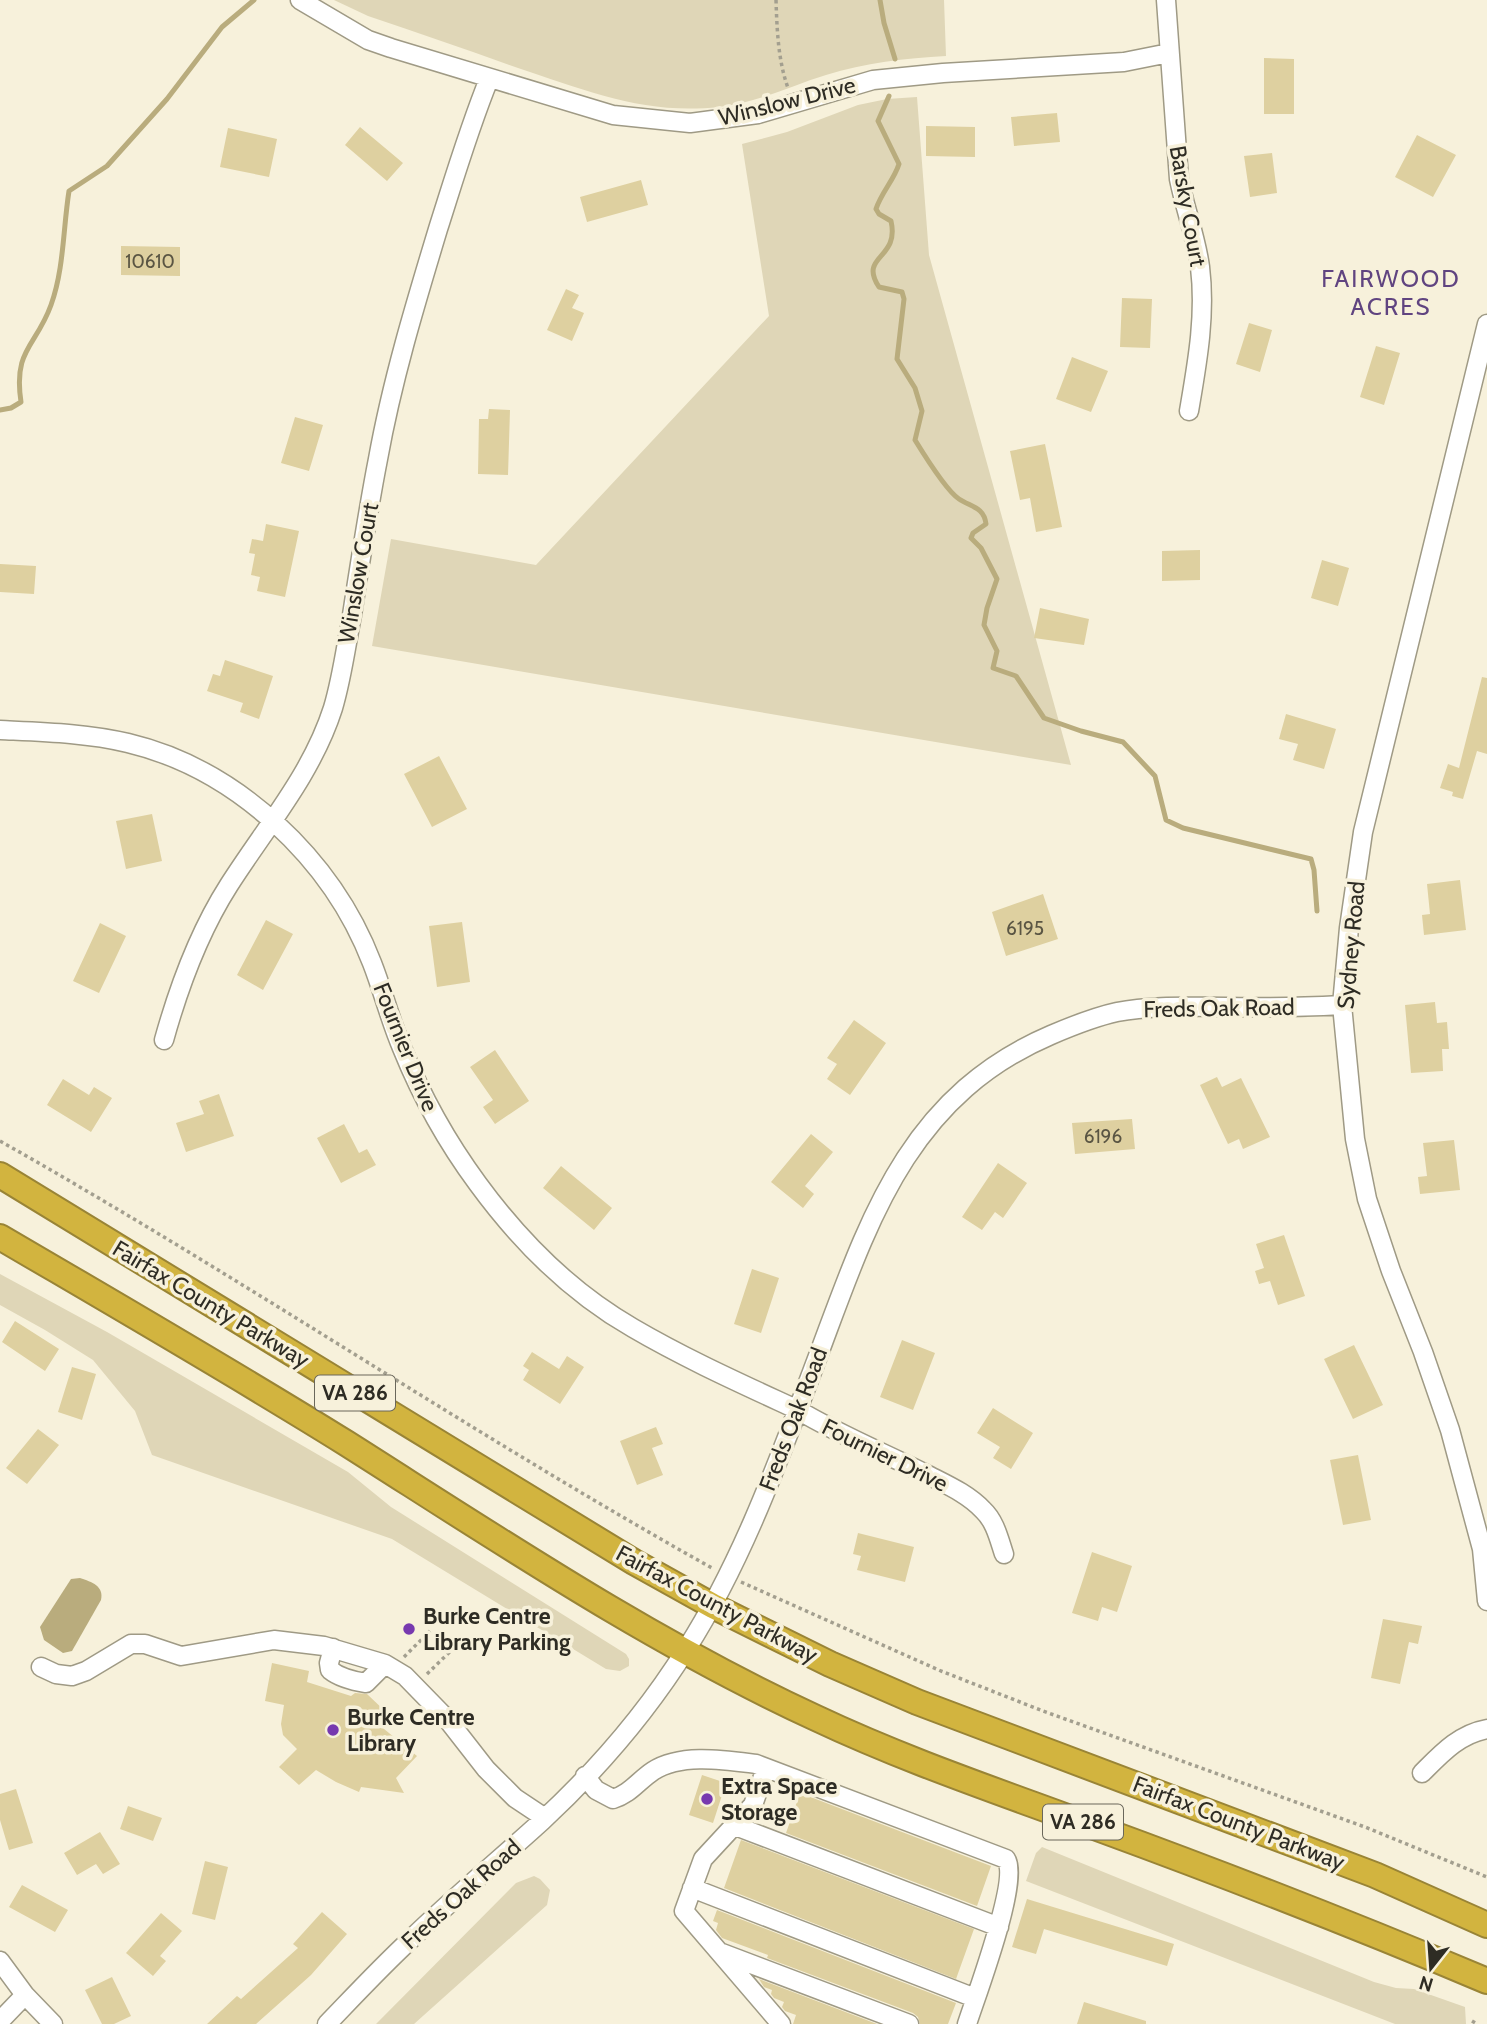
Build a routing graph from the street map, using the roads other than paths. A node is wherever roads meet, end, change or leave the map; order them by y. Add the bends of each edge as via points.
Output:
1 (300, 0) edge
2 (1166, 0) edge
3 (1169, 53) junction
4 (489, 79) junction
5 (1487, 324) edge
6 (1189, 411) dead end
7 (0, 730) edge
8 (272, 822) junction
9 (1342, 1005) junction
10 (164, 1040) dead end
11 (0, 1175) edge
12 (0, 1237) edge
13 (798, 1410) junction
14 (1485, 1549) edge
15 (1004, 1553) dead end
16 (1487, 1601) edge
17 (713, 1606) junction
18 (333, 1648) junction
19 (685, 1651) junction
20 (392, 1663) junction
21 (41, 1667) dead end
22 (1487, 1729) edge
23 (766, 1768) junction
24 (1422, 1773) dead end
25 (586, 1776) junction
26 (545, 1818) junction
27 (733, 1825) junction
28 (1375, 1875) junction
29 (692, 1888) junction
30 (1487, 1910) edge
31 (1487, 1925) edge
32 (999, 1927) junction
33 (719, 1952) junction
34 (0, 1961) edge
35 (1487, 1982) edge
36 (25, 1995) junction
37 (975, 1998) junction
38 (0, 2021) edge
39 (53, 2024) edge
40 (327, 2024) edge
41 (781, 2024) edge
42 (909, 2024) edge
43 (967, 2024) edge

1 - 4 street, Winslow Drive via 368,40
2 - 3 street, Barsky Court
3 - 4 street, Winslow Drive via 1124,62 873,80 758,114 690,123 613,115
3 - 6 street, Barsky Court via 1179,179 1195,239 1202,291 1200,347
4 - 8 street, Winslow Court via 464,145 391,390 333,706 312,757
5 - 9 street, Sydney Road via 1363,832
7 - 8 street, Fournier Drive via 105,739 155,751 244,796
8 - 10 street, Winslow Court via 206,927 187,968
8 - 13 street, Fournier Drive via 311,859 351,917 401,1047 435,1118 499,1212 568,1281 631,1327
9 - 13 street, Freds Oak Road via 1163,1007 1113,1013 1038,1041 979,1076 928,1126 886,1188
9 - 14 street, Sydney Road via 1355,1139 1367,1199 1450,1430
11 - 17 highway, Fairfax County Parkway / VA 286
12 - 19 highway, VA 286
13 - 15 street, Fournier Drive via 964,1494 992,1521
13 - 17 street, Freds Oak Road
14 - 16 street, Sydney Road
17 - 19 street, Freds Oak Road
17 - 28 highway, Fairfax County Parkway / VA 286 via 917,1702
18 - 20 street
18 - 20 street via 330,1670 356,1682 366,1683
18 - 21 street via 274,1640 181,1657 145,1644 131,1644 72,1676
19 - 25 street, Freds Oak Road via 648,1705
19 - 35 highway, VA 286 via 816,1718 908,1757
20 - 26 street via 434,1705 486,1769 515,1798
22 - 24 street via 1448,1747
23 - 25 street via 728,1760 666,1763 625,1796 612,1799 596,1790
23 - 27 street via 753,1805
23 - 32 street via 1006,1859 1009,1871
25 - 26 street, Freds Oak Road
26 - 40 street, Freds Oak Road via 407,1942
27 - 29 street via 703,1859
27 - 32 street
28 - 30 highway
28 - 31 highway, Fairfax County Parkway / VA 286
29 - 33 street via 684,1911
29 - 37 street
32 - 37 street
33 - 41 street
33 - 42 street
34 - 36 street
36 - 38 street
36 - 39 street
37 - 43 street

